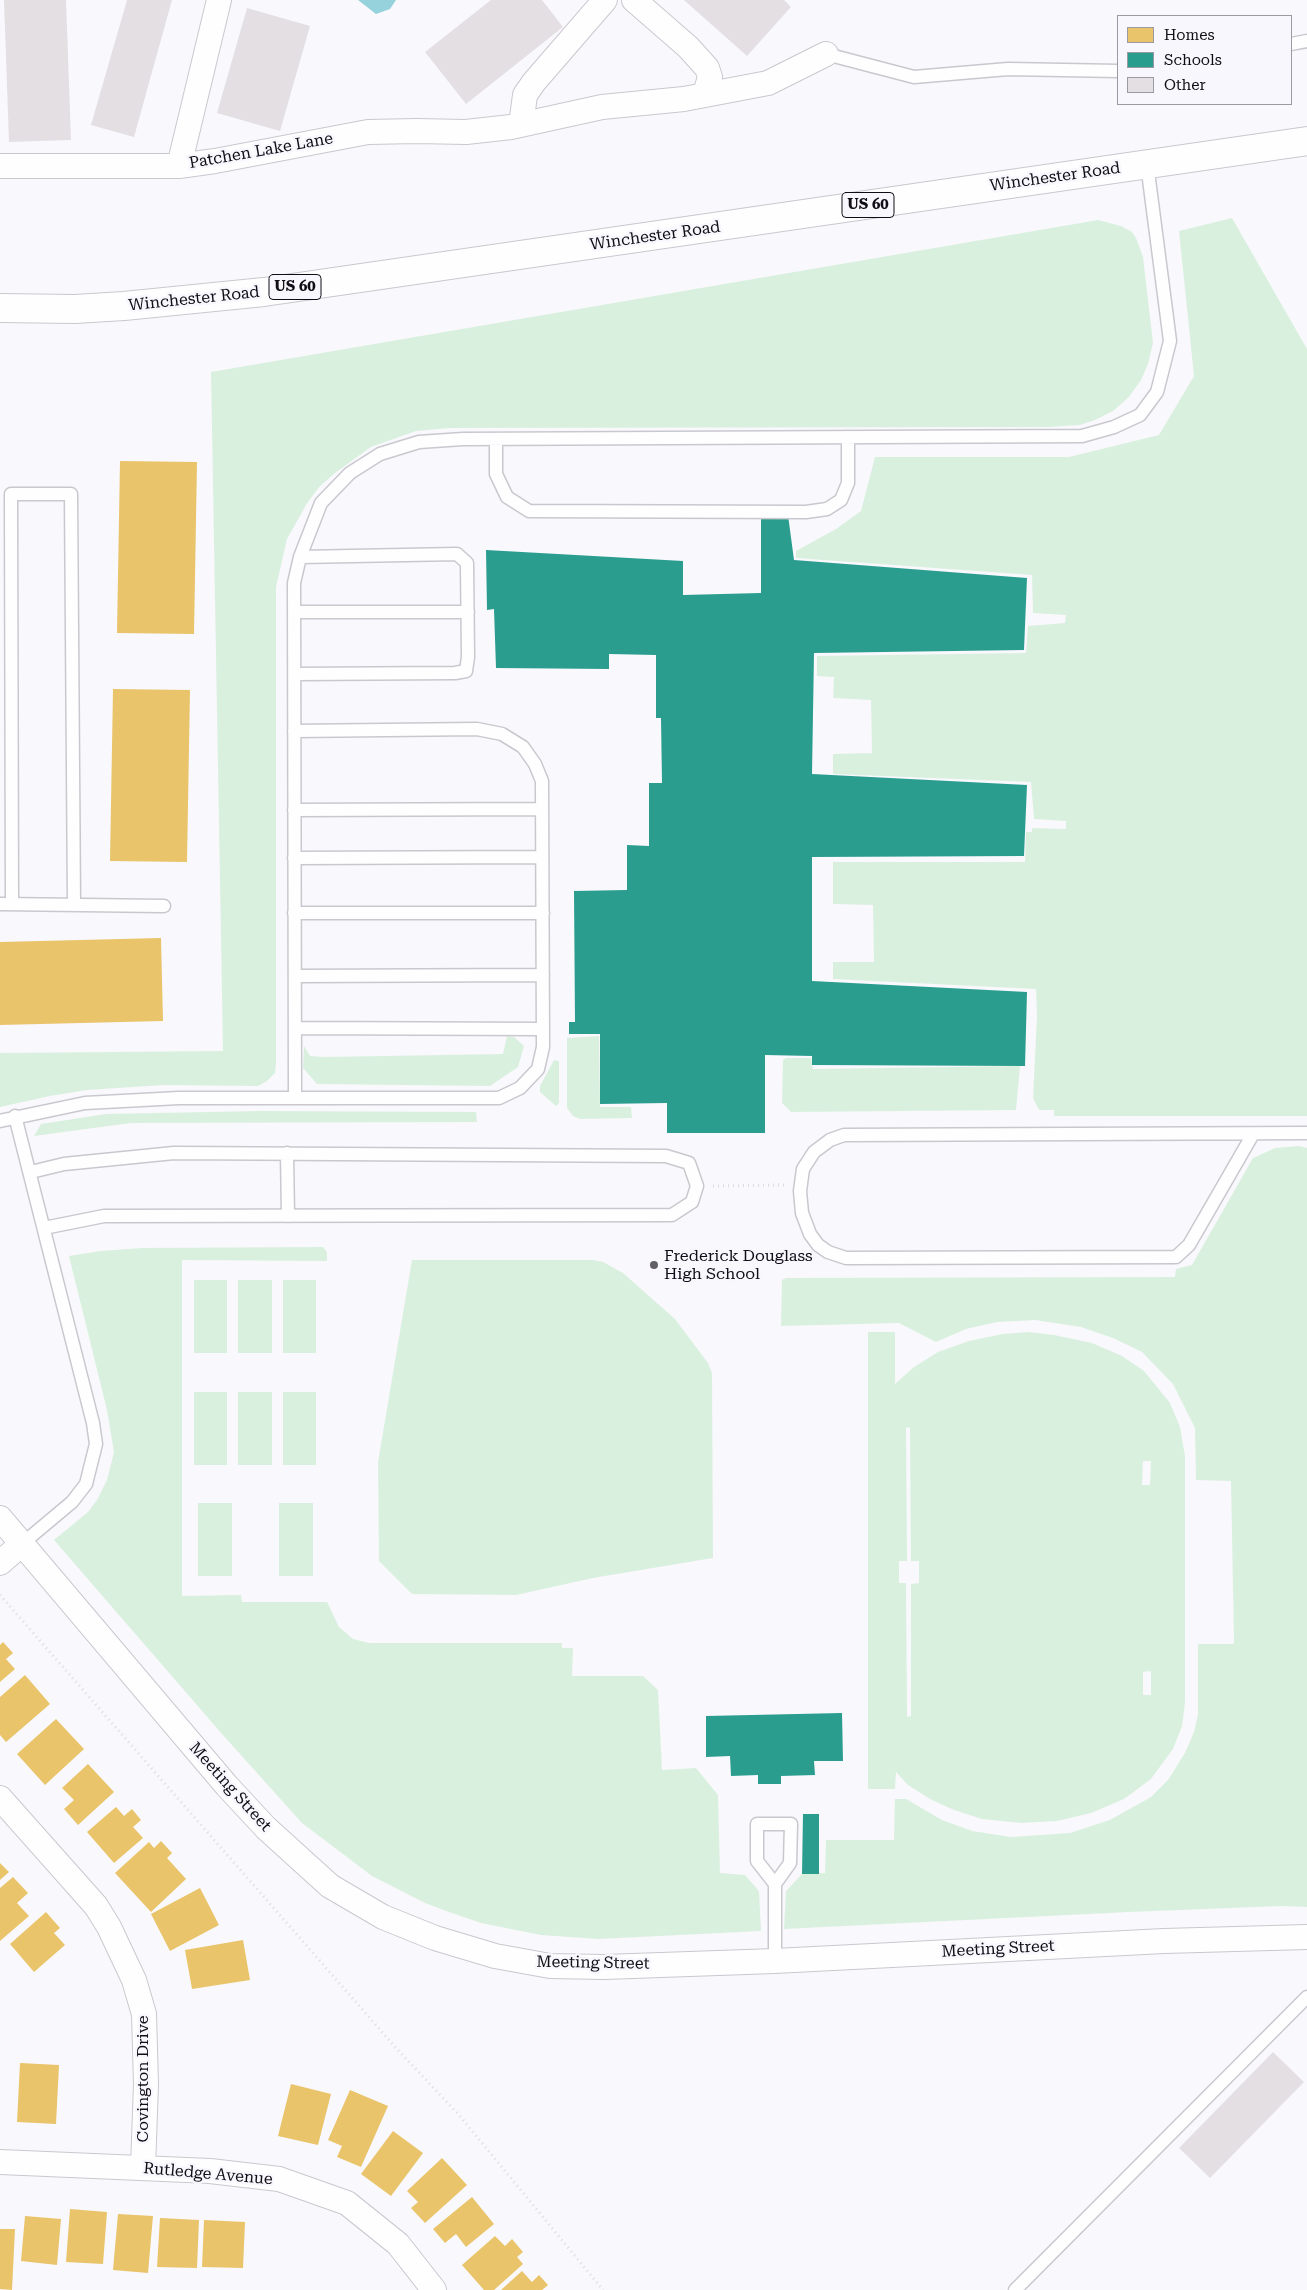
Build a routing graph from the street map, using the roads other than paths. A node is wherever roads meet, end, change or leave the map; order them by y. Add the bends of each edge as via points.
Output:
1 (219, 0) edge
2 (605, 0) edge
3 (634, 0) edge
4 (1307, 41) edge
5 (1292, 44) edge
6 (826, 54) joint
7 (1117, 71) edge
8 (705, 94) junction
9 (521, 125) junction
10 (1307, 141) edge
11 (1147, 164) junction
12 (0, 166) edge
13 (179, 166) junction
14 (0, 308) edge
15 (848, 437) junction
16 (496, 439) junction
17 (300, 557) junction
18 (294, 612) junction
19 (468, 612) junction
20 (294, 674) junction
21 (294, 731) junction
22 (542, 809) junction
23 (294, 810) junction
24 (542, 857) junction
25 (294, 858) junction
26 (6, 904) edge
27 (74, 905) junction
28 (164, 906) dead end
29 (543, 913) junction
30 (294, 914) junction
31 (543, 975) junction
32 (295, 976) junction
33 (295, 1028) junction
34 (543, 1029) junction
35 (295, 1098) junction
36 (15, 1116) junction
37 (0, 1121) edge
38 (1307, 1133) edge
39 (1253, 1134) junction
40 (287, 1153) junction
41 (30, 1172) junction
42 (288, 1216) junction
43 (44, 1228) junction
44 (0, 1518) edge
45 (22, 1543) junction
46 (0, 1563) edge
47 (0, 1798) edge
48 (775, 1884) junction
49 (1307, 1937) edge
50 (775, 1961) junction
51 (1307, 1997) edge
52 (0, 2162) edge
53 (143, 2168) junction
54 (434, 2290) edge
55 (1015, 2290) edge

1 - 13 street
2 - 9 street via 534,82 526,95
3 - 8 street via 708,68 710,77
4 - 5 lane
6 - 7 lane via 914,77 1008,69
6 - 8 street, Patchen Lake Lane via 768,83
8 - 9 street, Patchen Lake Lane via 602,107
9 - 13 street, Patchen Lake Lane via 466,132 368,132
10 - 11 highway, Winchester Road / US 60
11 - 14 highway, Winchester Road / US 60 via 264,292 75,309
11 - 15 lane via 1170,341 1157,392 1140,415 1082,436
12 - 13 street, Patchen Lake Lane
15 - 16 lane
15 - 16 lane via 848,483 841,500 828,509 806,512 530,511 507,497 496,474
16 - 17 lane via 419,442 380,454 350,473 321,503
17 - 18 lane via 294,583
17 - 19 lane via 456,554 467,563
18 - 19 lane
18 - 20 lane
19 - 20 lane via 466,671
20 - 21 lane
21 - 22 lane via 477,729 502,734 522,747 535,764 542,781
21 - 23 lane
22 - 23 lane
22 - 24 lane
23 - 25 lane
24 - 25 lane
24 - 29 lane
25 - 30 lane
26 - 27 lane
26 - 27 lane via 11,494 71,494
27 - 28 lane
29 - 30 lane
29 - 31 lane
30 - 32 lane
31 - 32 lane
31 - 34 lane
32 - 33 lane
33 - 34 lane
33 - 35 lane
34 - 35 lane via 538,1069 520,1088 499,1098
35 - 36 lane via 179,1098 85,1103
36 - 37 lane
36 - 41 lane
38 - 39 lane
39 - 39 lane via 844,1135 830,1140 814,1152 803,1169 800,1184 802,1212 810,1234 828,1252 846,1258 1176,1258 1189,1245
40 - 41 lane via 174,1153 64,1164
40 - 42 lane
40 - 42 lane via 666,1156 689,1163 697,1186 692,1202 672,1215
41 - 43 lane
42 - 43 lane via 104,1216
43 - 45 lane via 96,1444 86,1484 72,1502
44 - 45 street, Meeting Street
45 - 46 street
45 - 50 street, Meeting Street via 266,1828 330,1886 383,1917 435,1938 495,1956 550,1966
47 - 53 street, Covington Drive via 96,1906 134,1980 145,2022
48 - 48 lane via 757,1861 758,1824 791,1824 790,1863
48 - 50 lane
49 - 50 street, Meeting Street
51 - 55 lane
52 - 53 street, Rutledge Avenue
53 - 54 street, Rutledge Avenue via 279,2179 347,2203 398,2244

